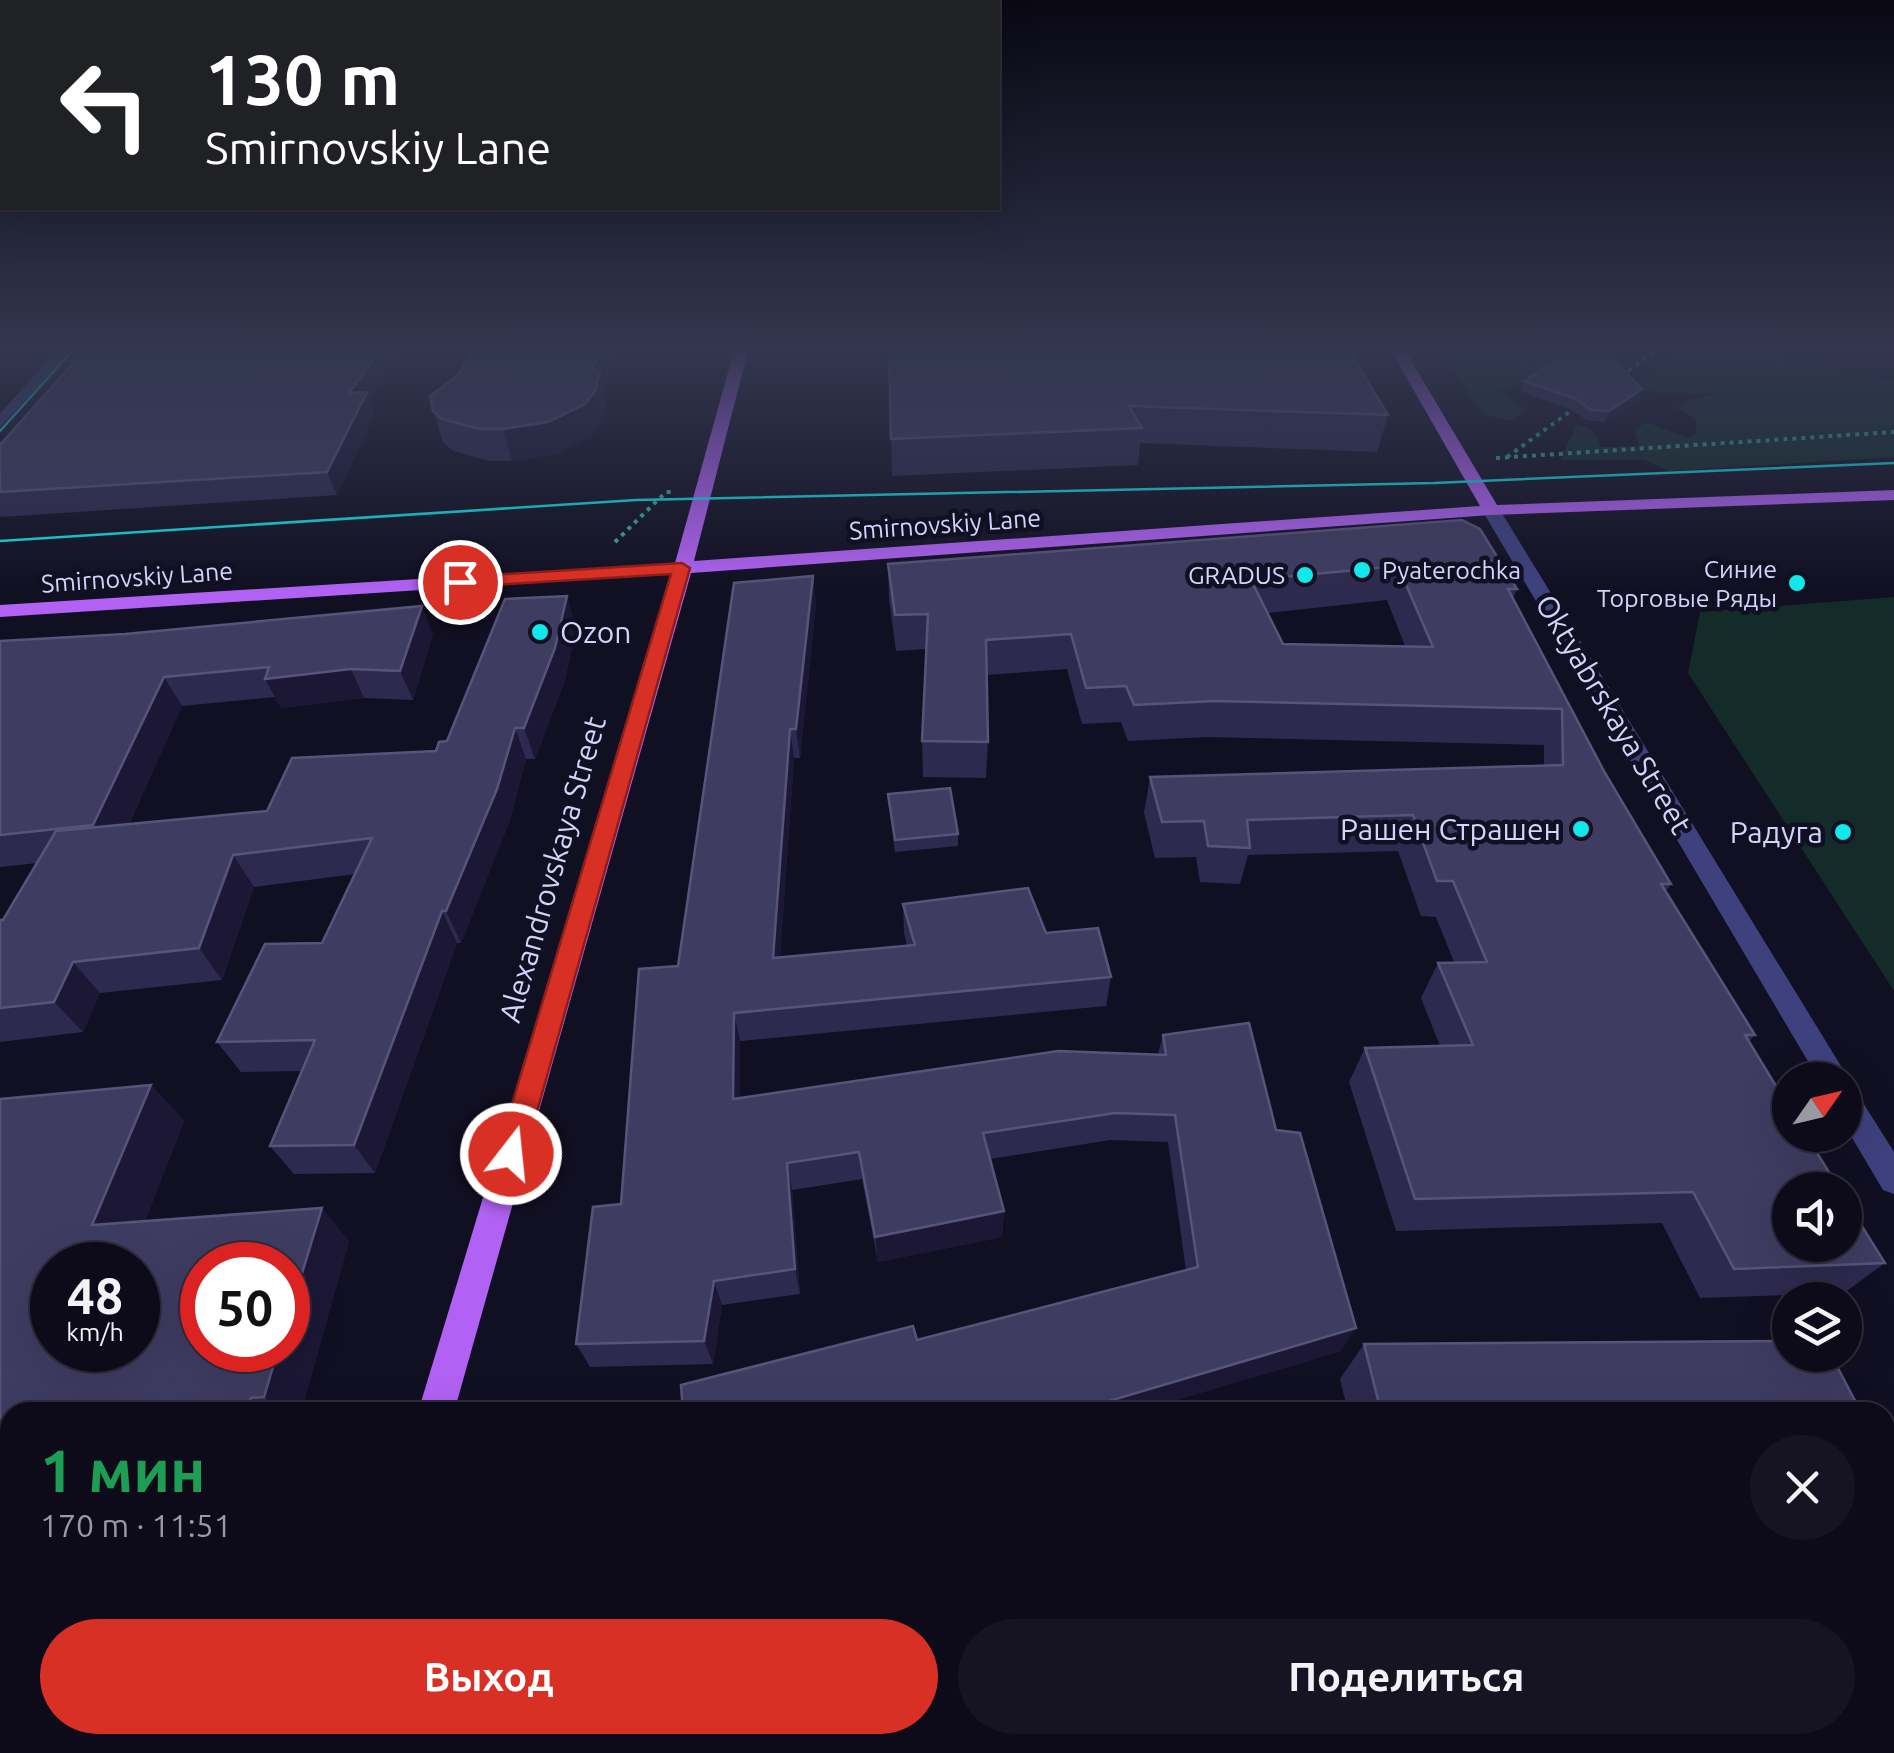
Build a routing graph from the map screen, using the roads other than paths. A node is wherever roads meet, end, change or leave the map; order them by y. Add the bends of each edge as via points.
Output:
1 (720, 429) edge
2 (1445, 429) edge
3 (1894, 495) edge
4 (1491, 510) junction
5 (682, 568) junction
6 (0, 611) edge
7 (1823, 1062) edge
8 (1862, 1126) edge
9 (1894, 1180) edge
10 (439, 1402) edge

1 - 5 main road, Alexandrovskaya Street
2 - 4 main road, Oktyabrskaya Street
3 - 4 main road, Smirnovskiy Lane
4 - 5 main road, Smirnovskiy Lane
4 - 7 street, Oktyabrskaya Street
5 - 6 main road, Smirnovskiy Lane
5 - 10 main road, Alexandrovskaya Street
8 - 9 street

